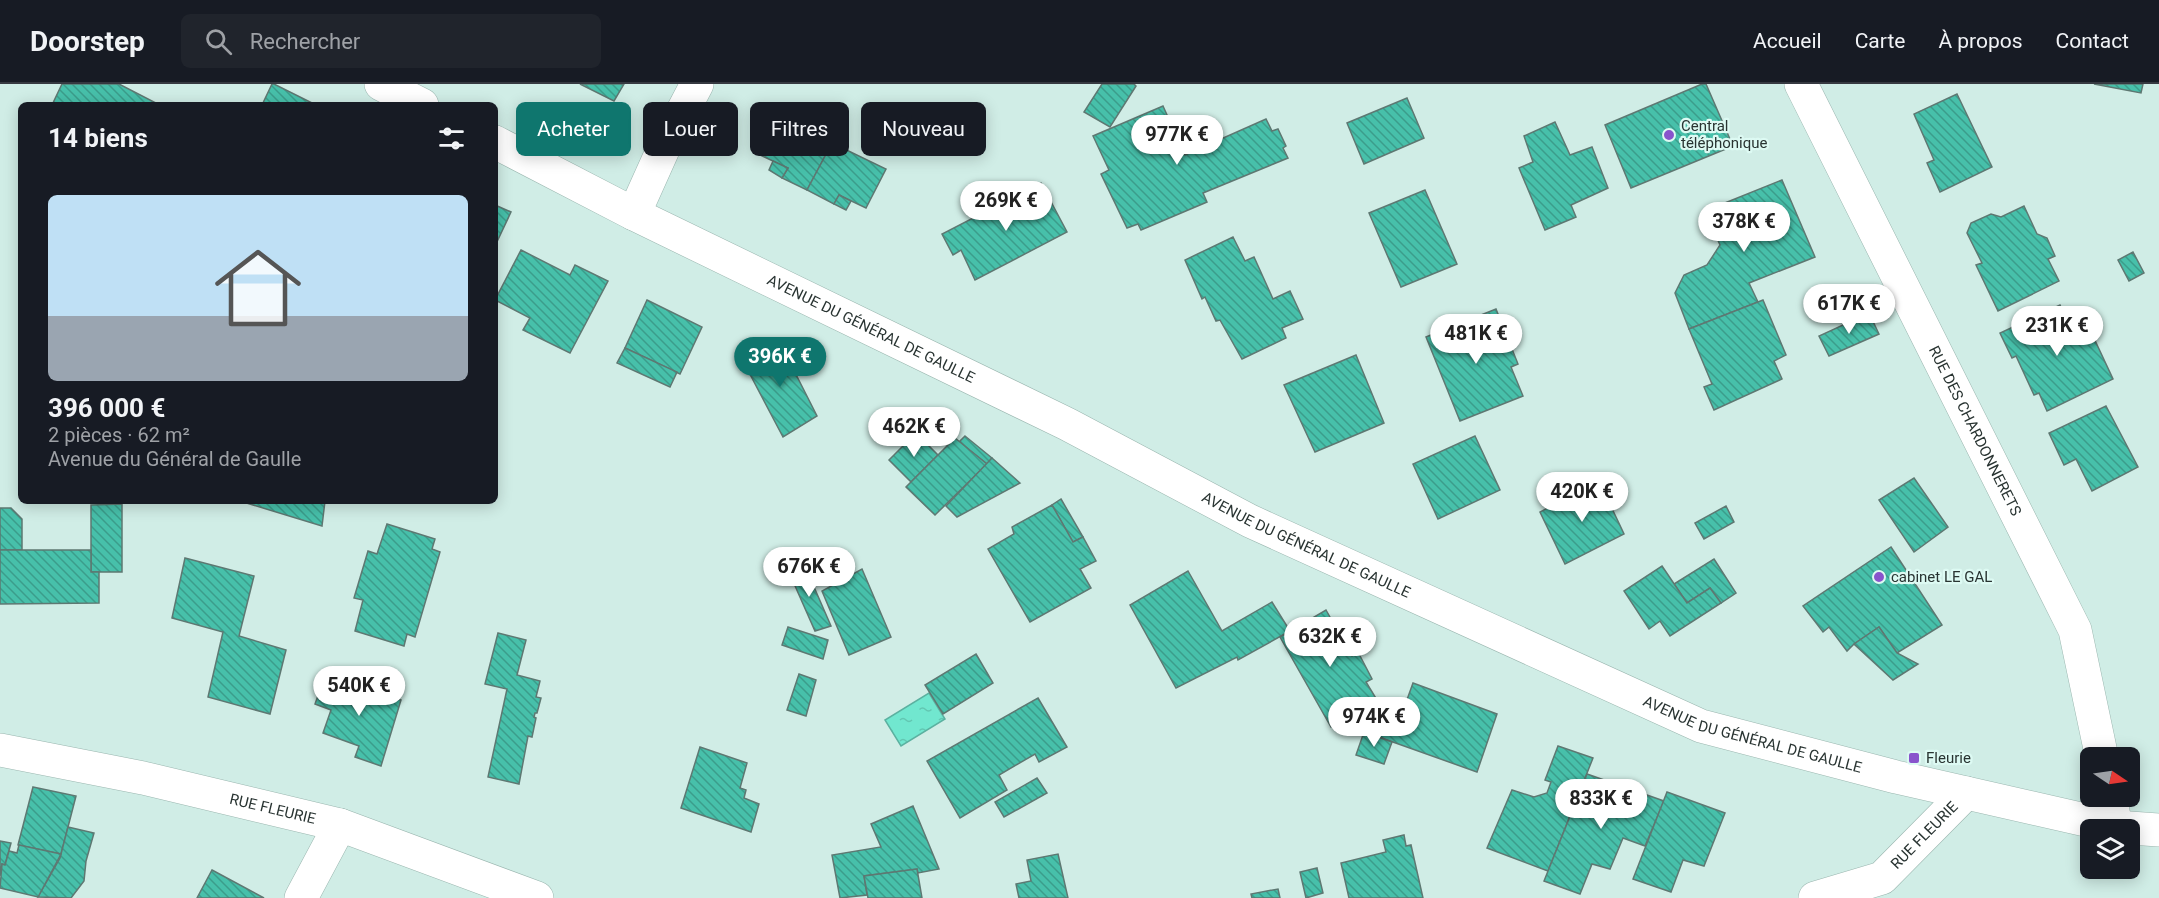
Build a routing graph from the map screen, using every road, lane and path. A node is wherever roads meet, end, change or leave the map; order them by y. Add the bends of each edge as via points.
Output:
1 (381, 84) edge
2 (697, 84) edge
3 (1801, 84) edge
4 (416, 102) edge
5 (498, 144) edge
6 (634, 214) junction
7 (2100, 747) edge
8 (0, 750) edge
9 (1966, 793) junction
10 (2113, 812) edge
11 (340, 825) junction
12 (2159, 830) edge
13 (301, 898) edge
14 (537, 898) edge
15 (1815, 898) edge

1 - 4 street
2 - 6 street via 664,144
3 - 7 street, RUE DES CHARDONNERETS via 2075,630
5 - 6 street, AVENUE DU GÉNÉRAL DE GAULLE
6 - 9 street, AVENUE DU GÉNÉRAL DE GAULLE via 1066,424 1250,521 1701,726
8 - 11 street, RUE FLEURIE via 143,778
9 - 10 street, AVENUE DU GÉNÉRAL DE GAULLE
9 - 15 street, RUE FLEURIE via 1882,878
10 - 12 street, AVENUE DU GÉNÉRAL DE GAULLE
11 - 13 street
11 - 14 street, RUE FLEURIE

